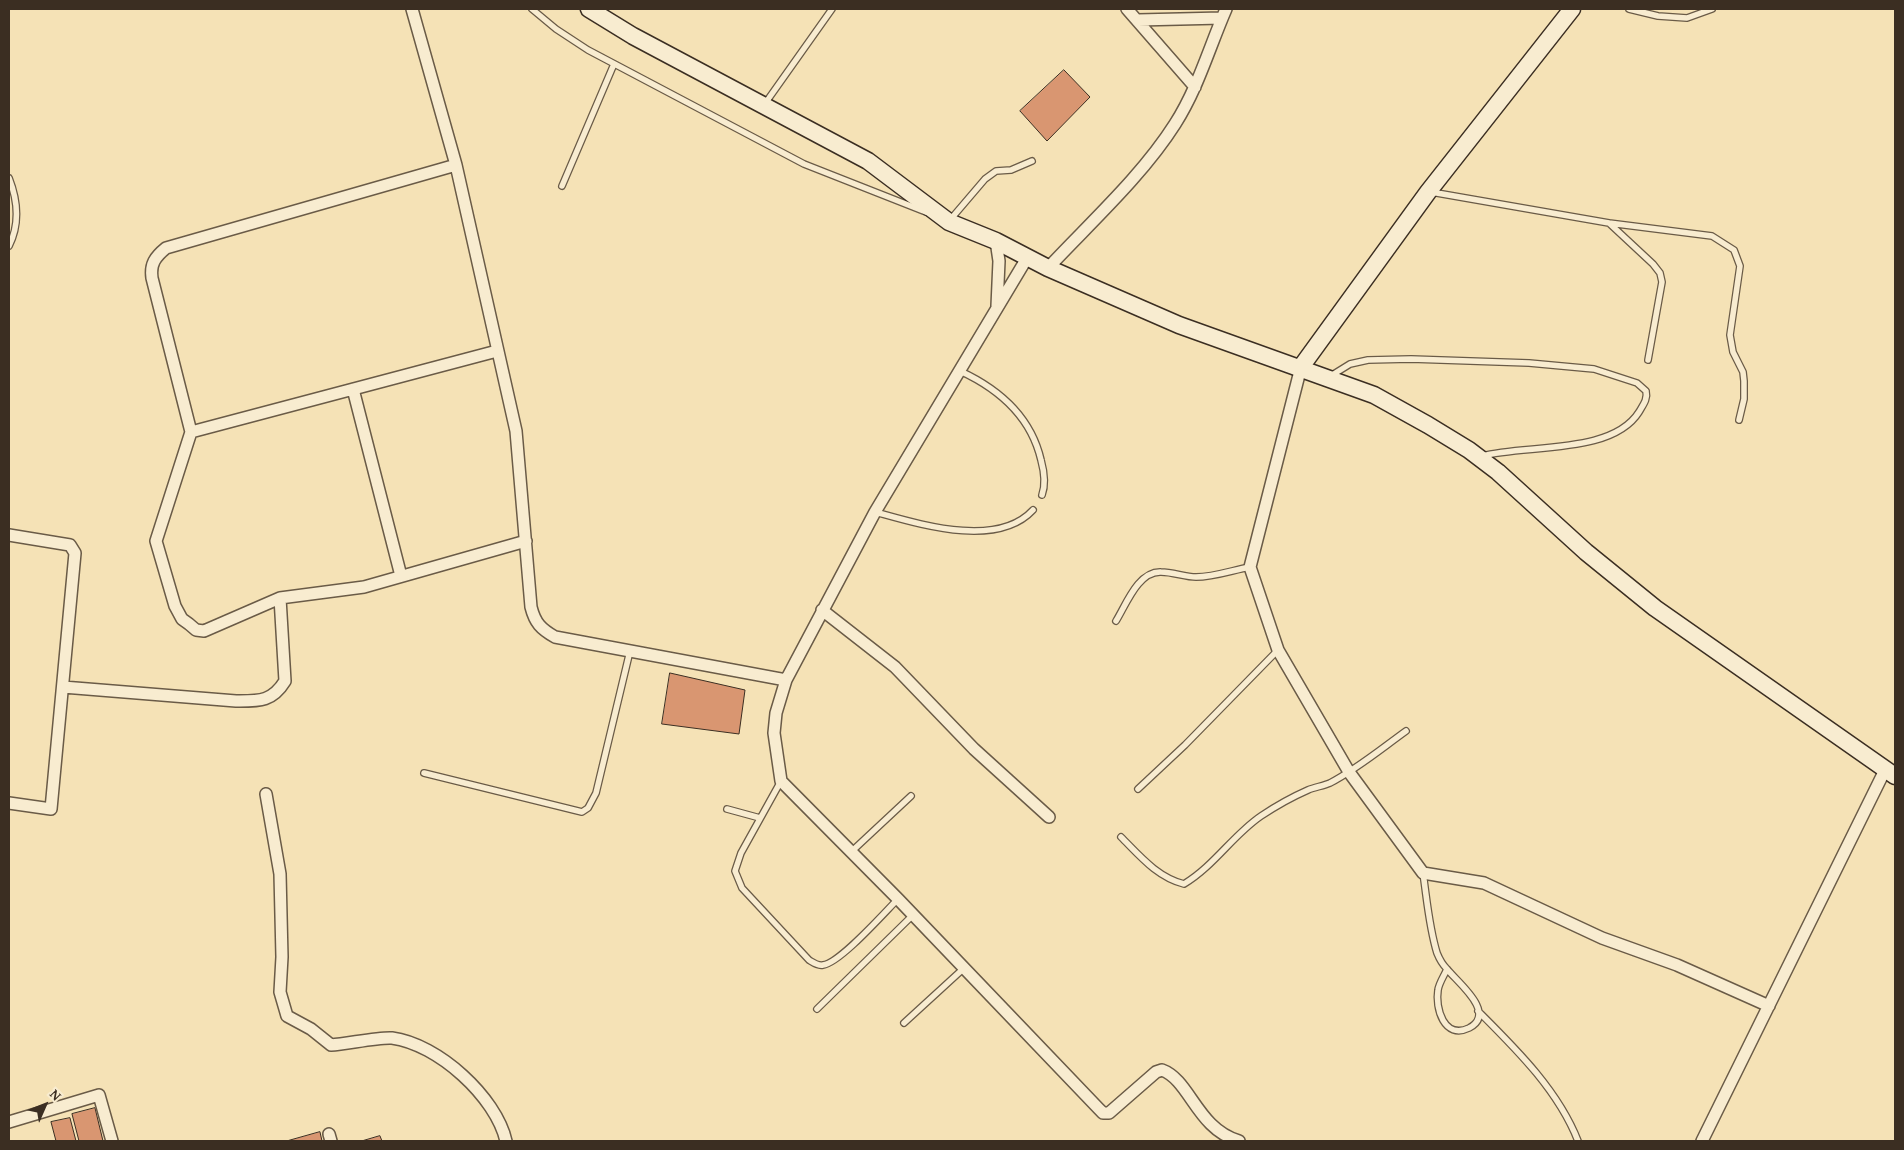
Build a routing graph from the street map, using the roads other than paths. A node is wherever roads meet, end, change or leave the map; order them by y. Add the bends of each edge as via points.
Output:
1 (412, 9) edge
2 (532, 9) edge
3 (590, 9) edge
4 (832, 9) edge
5 (1127, 9) edge
6 (1572, 9) edge
7 (1630, 9) edge
8 (1712, 9) edge
9 (1224, 13) edge
10 (1138, 20) junction
11 (614, 64) junction
12 (1195, 87) junction
13 (764, 105) junction
14 (1032, 162) dead end
15 (456, 165) junction
16 (9, 178) edge
17 (562, 186) dead end
18 (1428, 192) junction
19 (949, 222) junction
20 (1609, 223) junction
21 (996, 241) junction
22 (9, 246) edge
23 (1027, 258) junction
24 (1048, 268) junction
25 (997, 308) junction
26 (498, 351) junction
27 (1648, 360) dead end
28 (1301, 367) junction
29 (960, 371) junction
30 (1328, 378) junction
31 (353, 389) junction
32 (1740, 420) dead end
33 (191, 432) junction
34 (1477, 457) junction
35 (1042, 495) dead end
36 (1033, 510) dead end
37 (875, 512) junction
38 (9, 535) edge
39 (526, 541) junction
40 (1250, 567) junction
41 (401, 576) junction
42 (280, 598) junction
43 (822, 610) junction
44 (1116, 621) dead end
45 (1278, 650) junction
46 (630, 651) junction
47 (786, 680) junction
48 (63, 687) junction
49 (1406, 731) dead end
50 (1349, 772) junction
51 (1891, 772) edge
52 (424, 773) dead end
53 (781, 781) junction
54 (1138, 789) dead end
55 (266, 794) dead end
56 (910, 796) dead end
57 (9, 803) edge
58 (727, 809) dead end
59 (1049, 817) dead end
60 (760, 818) junction
61 (1121, 837) dead end
62 (851, 852) junction
63 (1423, 873) junction
64 (898, 899) junction
65 (913, 915) junction
66 (963, 969) junction
67 (1447, 969) junction
68 (1768, 1006) junction
69 (817, 1009) dead end
70 (1478, 1011) junction
71 (904, 1023) dead end
72 (9, 1122) edge
73 (112, 1141) edge
74 (507, 1141) edge
75 (1239, 1141) edge
76 (1578, 1141) edge
77 (1702, 1141) edge

1 - 15 street
2 - 11 lane via 556,29
3 - 13 street via 633,36
4 - 13 lane
5 - 10 street
6 - 18 street
7 - 8 lane via 1658,16 1687,18
9 - 10 street
9 - 12 street
10 - 12 street
11 - 17 lane
11 - 19 lane via 804,164
12 - 24 street via 1174,125 1154,152
13 - 19 street via 868,161
14 - 19 lane via 1011,170 996,171 985,178
15 - 26 street
15 - 33 street via 166,248 157,255 150,266 152,278
16 - 22 lane via 17,213 15,234
18 - 20 lane
18 - 28 street
19 - 21 street
20 - 27 lane via 1660,273 1662,282
20 - 32 lane via 1712,236 1734,250 1740,266 1730,335 1733,352 1743,372 1744,399
21 - 23 street
21 - 25 street
23 - 24 street
23 - 25 street
24 - 28 street via 1179,325
25 - 29 street
26 - 31 street
26 - 39 street via 516,431
28 - 30 street
28 - 40 street
29 - 35 lane via 1004,398 1028,426 1043,468
29 - 37 street
30 - 34 street via 1374,395
30 - 34 lane via 1350,364 1368,360 1489,362 1594,369 1637,383 1646,391 1644,404 1637,415 1613,434 1570,445 1503,450
31 - 33 street
31 - 41 street
33 - 42 street via 156,542 182,619 196,630 204,630
34 - 51 street via 1655,608
36 - 37 lane via 1020,522 1008,526 957,530 935,528
37 - 43 street
38 - 48 street via 73,547
39 - 41 street
39 - 46 street via 530,607 540,628 555,637
40 - 44 lane via 1205,577 1152,574 1140,581
40 - 45 street
41 - 42 street via 364,587
42 - 48 street via 285,681 279,692 268,698 236,700
43 - 47 street
43 - 59 street via 895,667 974,749
45 - 50 street
45 - 54 lane
46 - 47 street
46 - 52 lane via 596,793 582,812
47 - 53 street via 774,733
48 - 57 street via 51,809
49 - 50 lane
50 - 61 lane via 1262,815 1240,831 1215,859 1184,884 1170,881 1156,872
50 - 63 street
51 - 68 street
53 - 60 lane
53 - 62 street
55 - 74 street via 280,874 280,992 287,1016 331,1045 392,1038 421,1048 462,1074 482,1094 500,1121
56 - 62 lane
58 - 60 lane
60 - 64 lane via 735,864 737,880 809,960 824,965 839,958
62 - 64 street
63 - 67 lane via 1430,922 1438,954
63 - 68 street via 1484,883 1602,938 1677,965
64 - 65 street
65 - 66 street
65 - 69 lane
66 - 71 lane
66 - 75 street via 1103,1113 1111,1112 1162,1070 1175,1079 1214,1129
67 - 70 lane via 1474,998
67 - 70 lane via 1438,989 1437,1007 1441,1019 1458,1031 1470,1028
68 - 77 street
70 - 76 lane via 1542,1080 1571,1122
72 - 73 street via 99,1095

